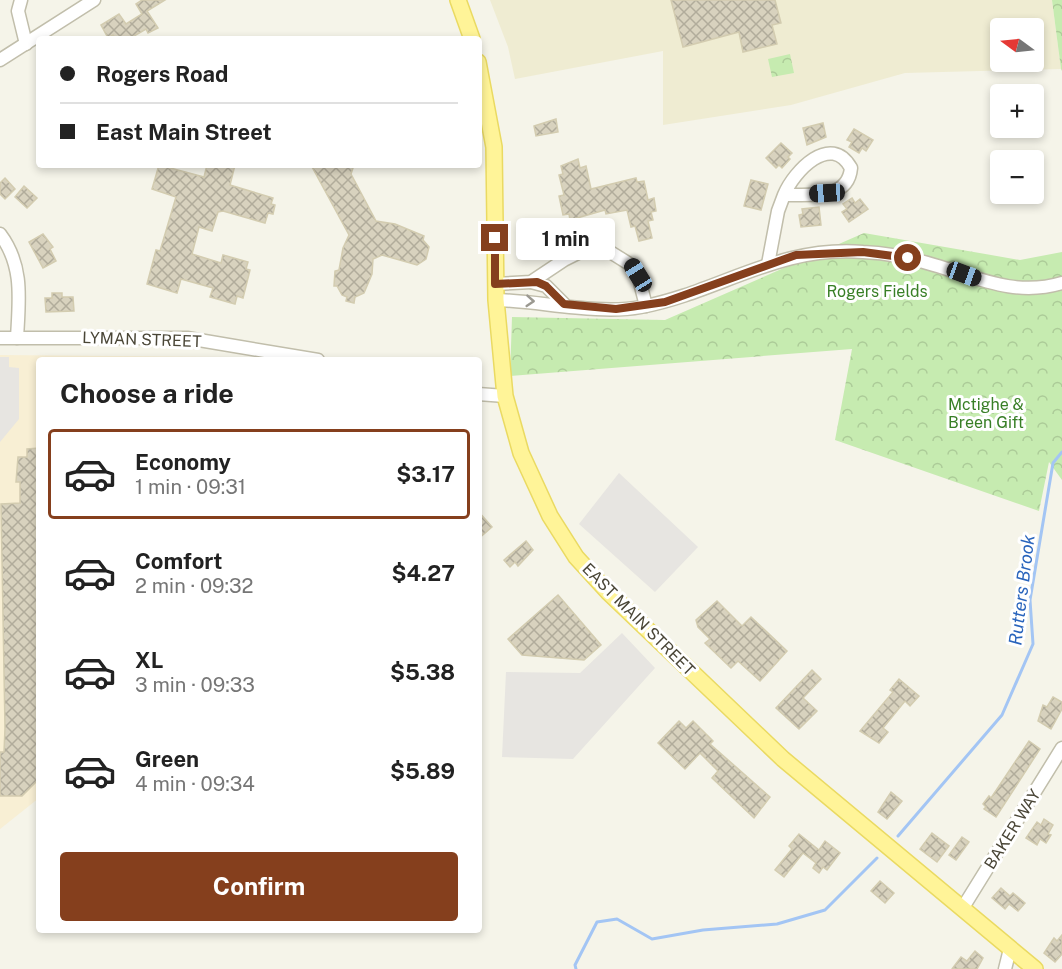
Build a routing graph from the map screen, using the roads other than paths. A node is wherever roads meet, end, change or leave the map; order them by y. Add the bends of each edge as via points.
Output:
1 (21, 0) edge
2 (94, 0) edge
3 (458, 0) edge
4 (38, 36) edge
5 (471, 36) edge
6 (36, 38) edge
7 (26, 44) junction
8 (0, 60) edge
9 (482, 83) edge
10 (784, 195) junction
11 (0, 234) edge
12 (768, 264) junction
13 (531, 282) junction
14 (1062, 283) edge
15 (496, 292) junction
16 (564, 304) junction
17 (646, 306) junction
18 (0, 338) edge
19 (17, 338) junction
20 (300, 357) edge
21 (482, 394) edge
22 (505, 396) junction
23 (1062, 748) edge
24 (962, 909) junction
25 (1010, 949) junction
26 (1005, 969) edge
27 (1035, 969) edge

1 - 7 street via 18,11
2 - 4 street
3 - 5 main road
6 - 7 street
7 - 8 street
9 - 15 main road, EAST MAIN STREET via 494,147
10 - 10 street via 837,192 849,181 851,168 842,156 820,156 795,175
10 - 12 street
11 - 19 street via 17,264
12 - 14 street via 820,252 863,252 908,258 1018,289
12 - 17 street via 698,292
13 - 15 street
13 - 16 street via 546,286
13 - 17 street via 585,250 607,250 631,264
15 -> 16 street
15 - 22 main road, EAST MAIN STREET
16 - 17 street via 616,309
18 - 19 street, LYMAN STREET
19 - 20 street, LYMAN STREET via 187,338
21 - 22 street
22 - 24 main road, EAST MAIN STREET via 521,453 550,516 580,562 783,759
23 - 24 street, BAKER WAY
24 - 25 main road, EAST MAIN STREET
25 - 26 street
25 - 27 main road, EAST MAIN STREET

